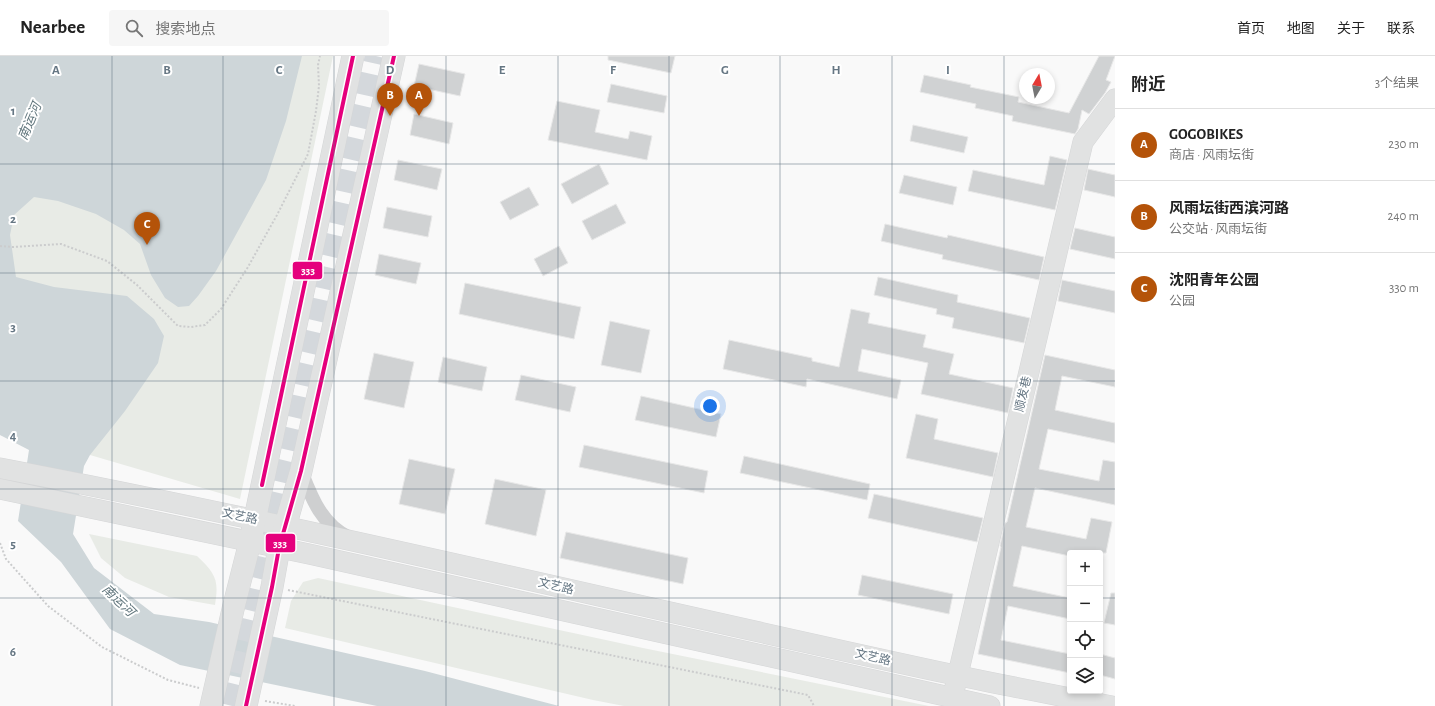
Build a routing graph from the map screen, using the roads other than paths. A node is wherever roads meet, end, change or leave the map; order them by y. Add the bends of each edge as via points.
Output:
1 (353, 56) edge
2 (394, 56) edge
3 (1115, 99) edge
4 (0, 468) edge
5 (300, 471) junction
6 (0, 489) edge
7 (254, 519) junction
8 (284, 526) junction
9 (250, 542) junction
10 (358, 542) junction
11 (279, 548) junction
12 (957, 676) junction
13 (213, 694) edge
14 (247, 698) edge
15 (952, 702) edge
16 (990, 706) edge
17 (1112, 706) edge

1 - 7 main road
2 - 5 main road
3 - 12 main road, 顺发巷 via 1083,142
4 - 7 main road, 文艺路
5 - 8 main road
5 - 10 street via 326,522 343,535
6 - 9 main road, 文艺路
7 - 8 main road, 文艺路
7 - 9 main road
8 - 10 main road, 文艺路
8 - 11 main road
9 - 11 main road, 文艺路
9 - 13 main road
10 - 12 main road, 文艺路
11 - 14 main road
11 - 15 main road, 文艺路
12 - 15 main road, 顺发巷
12 - 17 main road, 文艺路
15 - 16 main road, 文艺路

